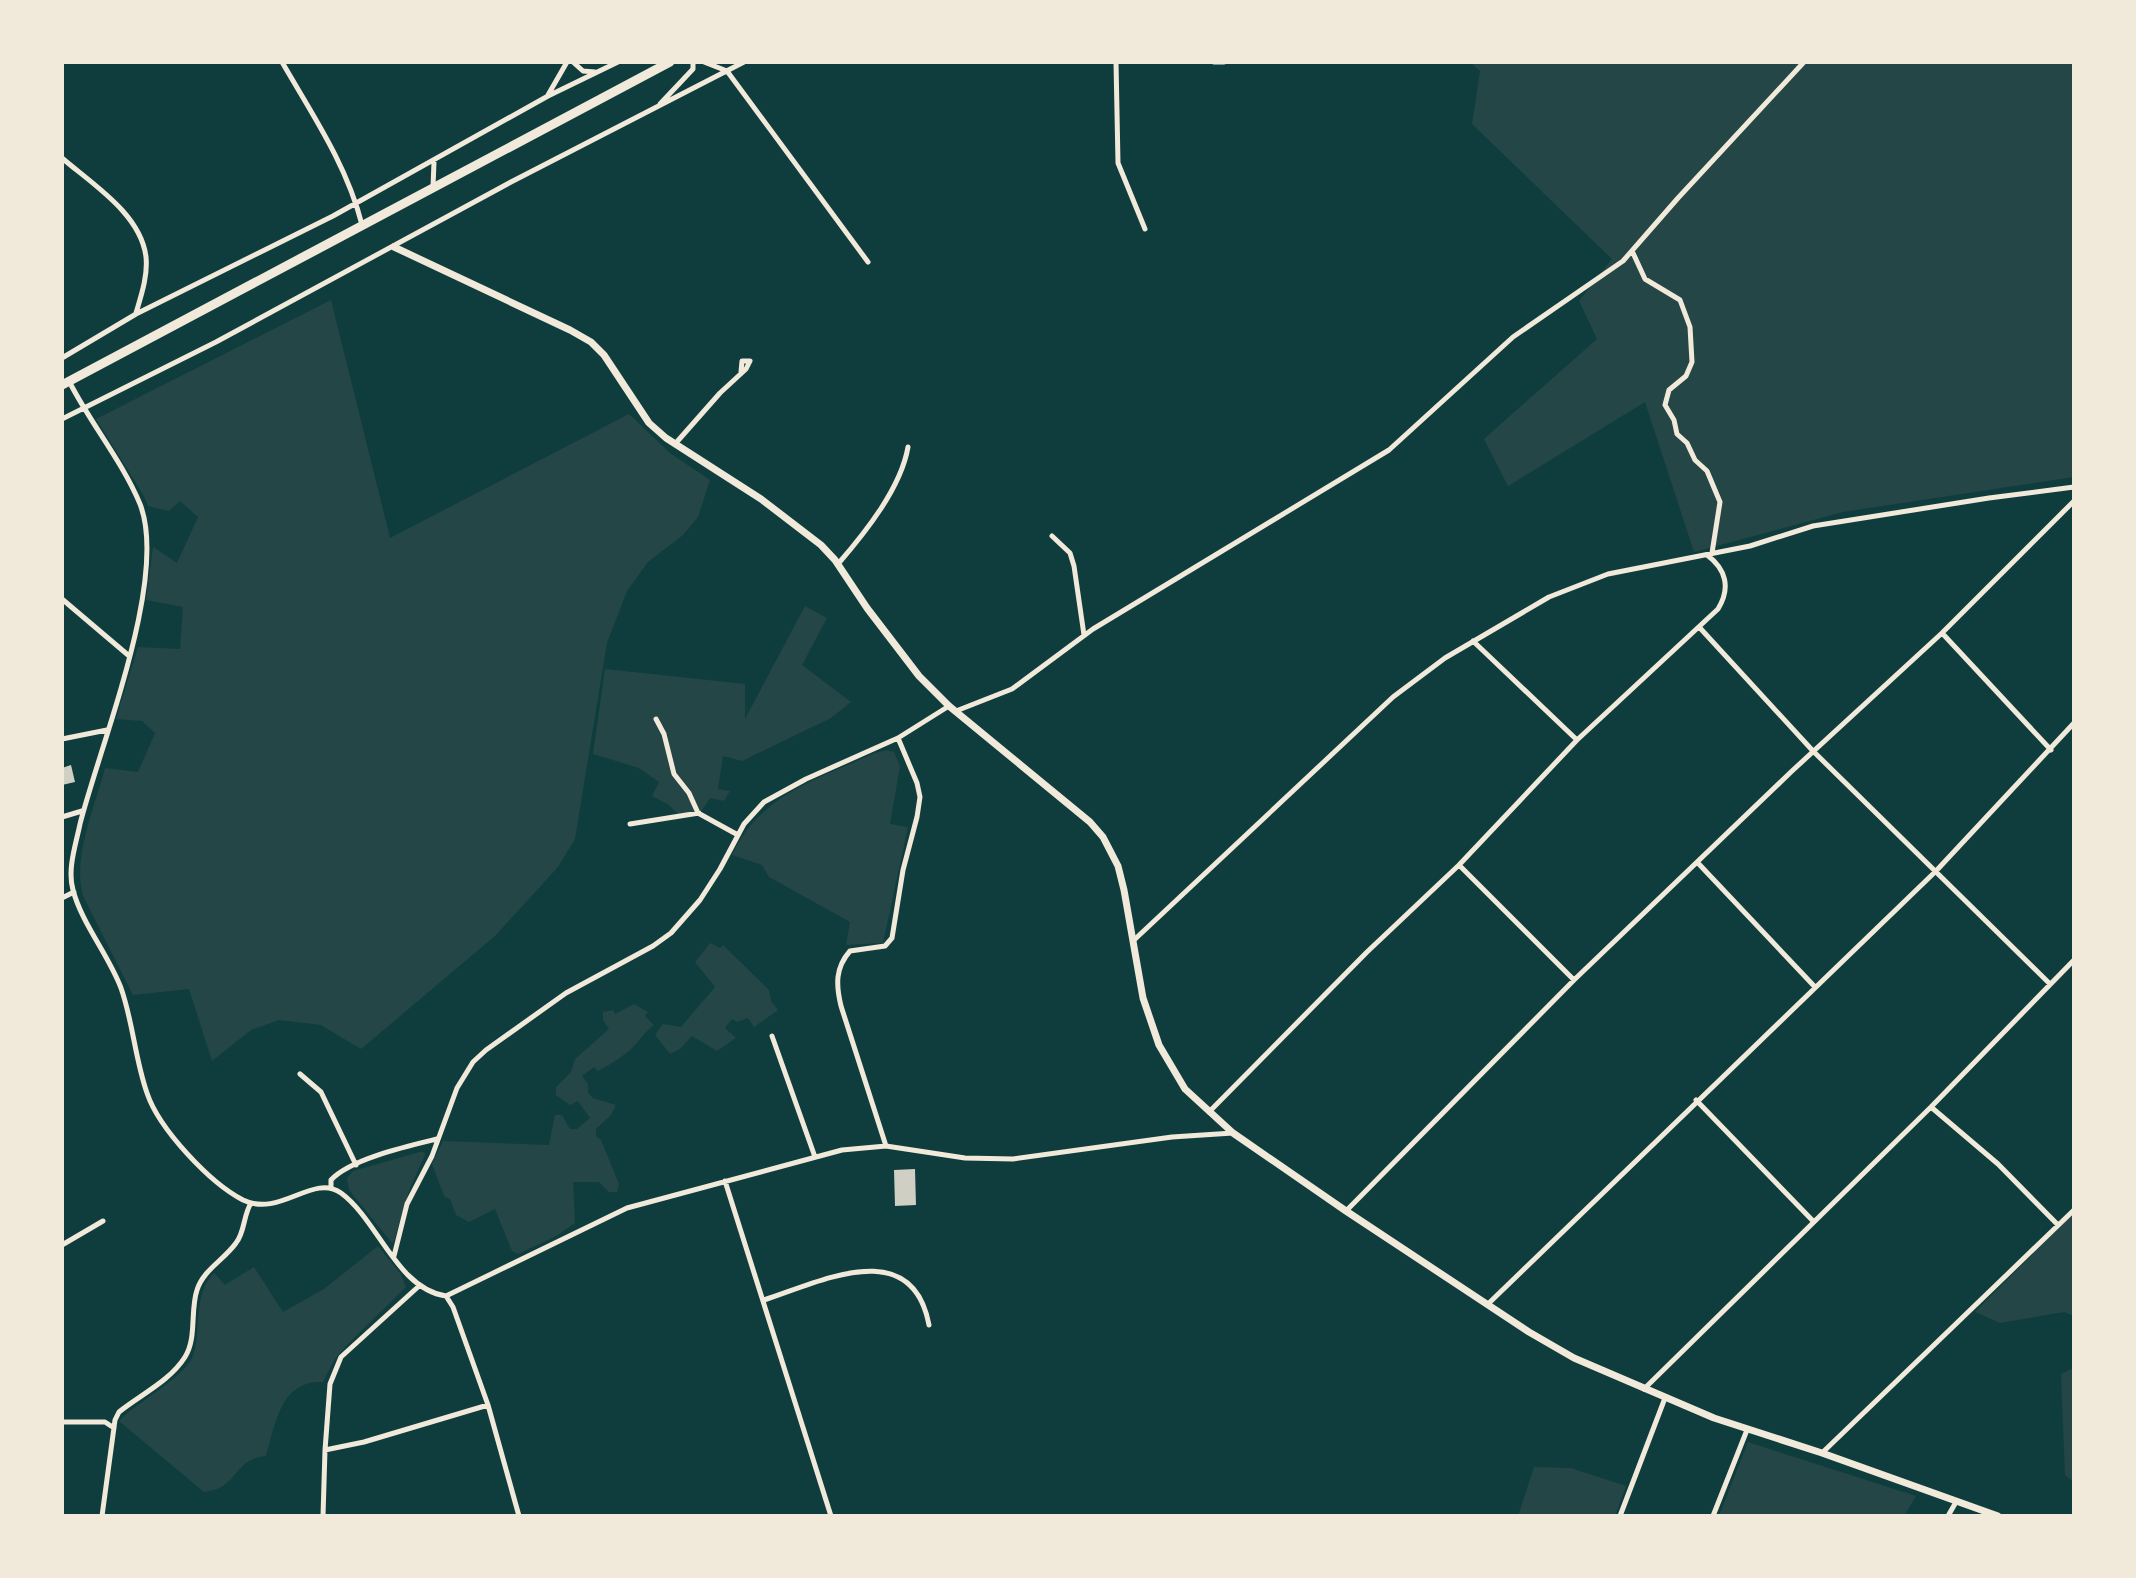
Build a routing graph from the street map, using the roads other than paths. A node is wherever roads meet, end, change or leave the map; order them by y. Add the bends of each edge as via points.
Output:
1 (282, 62) edge
2 (570, 62) edge
3 (618, 62) edge
4 (693, 62) edge
5 (704, 62) edge
6 (744, 62) edge
7 (1116, 62) edge
8 (1214, 62) edge
9 (1224, 62) edge
10 (1804, 62) edge
11 (666, 63) edge
12 (727, 71) junction
13 (596, 72) junction
14 (548, 96) junction
15 (656, 108) junction
16 (62, 158) edge
17 (434, 161) junction
18 (433, 187) junction
19 (357, 202) junction
20 (362, 225) junction
21 (1145, 229) dead end
22 (394, 247) junction
23 (1633, 252) junction
24 (868, 262) dead end
25 (136, 314) junction
26 (62, 358) edge
27 (741, 372) dead end
28 (66, 384) edge
29 (83, 408) junction
30 (62, 419) edge
31 (675, 444) junction
32 (908, 447) dead end
33 (2074, 487) edge
34 (2074, 501) edge
35 (1052, 536) dead end
36 (1709, 554) junction
37 (838, 564) junction
38 (62, 599) edge
39 (1700, 628) junction
40 (1942, 633) junction
41 (1084, 635) junction
42 (1473, 641) junction
43 (128, 655) junction
44 (952, 708) junction
45 (656, 719) dead end
46 (2074, 723) edge
47 (107, 730) junction
48 (898, 738) junction
49 (62, 739) edge
50 (1577, 740) junction
51 (2051, 750) junction
52 (1813, 751) junction
53 (83, 810) junction
54 (699, 813) junction
55 (62, 817) edge
56 (630, 824) dead end
57 (738, 835) junction
58 (1697, 862) junction
59 (1459, 865) junction
60 (1936, 871) junction
61 (74, 892) junction
62 (62, 898) edge
63 (1132, 942) junction
64 (2074, 960) edge
65 (1574, 980) junction
66 (2050, 984) junction
67 (1815, 987) junction
68 (772, 1036) dead end
69 (300, 1074) dead end
70 (1696, 1100) junction
71 (1931, 1107) junction
72 (1209, 1113) junction
73 (1233, 1133) junction
74 (437, 1139) junction
75 (886, 1146) junction
76 (815, 1157) junction
77 (356, 1165) junction
78 (725, 1181) junction
79 (331, 1187) junction
80 (251, 1203) junction
81 (2074, 1210) edge
82 (1346, 1211) junction
83 (103, 1221) dead end
84 (1814, 1222) junction
85 (2058, 1225) junction
86 (62, 1245) edge
87 (394, 1257) junction
88 (419, 1286) junction
89 (446, 1296) junction
90 (764, 1300) junction
91 (1488, 1304) junction
92 (929, 1325) dead end
93 (1644, 1389) junction
94 (1665, 1398) junction
95 (488, 1405) junction
96 (62, 1422) edge
97 (114, 1428) junction
98 (1747, 1430) junction
99 (325, 1450) junction
100 (1822, 1453) junction
101 (1956, 1502) junction
102 (102, 1516) edge
103 (323, 1516) edge
104 (519, 1516) edge
105 (831, 1516) edge
106 (1620, 1516) edge
107 (1713, 1516) edge
108 (1948, 1516) edge
109 (1998, 1516) edge

1 - 19 street
2 - 13 street
2 - 14 street
3 - 13 street
4 - 15 street via 693,69
5 - 12 street
6 - 12 street
7 - 21 street via 1118,163
8 - 9 street
10 - 23 street
11 - 18 highway
12 - 15 street
12 - 24 street
13 - 14 street
14 - 17 street
15 - 22 street
16 - 25 street via 111,200 141,241 145,280
17 - 18 street
17 - 19 street
18 - 20 highway
19 - 20 street
19 - 25 street
20 - 28 highway
22 - 29 street
22 - 31 street via 591,342 649,423
23 - 36 street via 1645,279 1680,300 1688,321 1692,362 1686,376 1669,390 1665,405 1720,502
23 - 41 street via 1513,337 1374,461
25 - 26 street
27 - 31 street
28 - 29 street
29 - 30 street
29 - 43 street via 133,492 145,525 147,570
31 - 37 street via 788,518
32 - 37 street via 898,477
33 - 36 street via 1813,526
34 - 40 street
35 - 41 street via 1070,553
36 - 39 street via 1723,571 1726,592
36 - 42 street via 1637,566 1578,584
37 - 44 street via 919,676
38 - 43 street
39 - 50 street
39 - 52 street
40 - 51 street
40 - 52 street
41 - 44 street via 1012,689
42 - 50 street
42 - 63 street via 1421,674 1371,716
43 - 47 street
44 - 48 street
44 - 63 street via 1103,837 1124,890
45 - 54 street via 674,774
46 - 51 street
47 - 49 street
47 - 53 street
48 - 57 street via 776,794 754,811
48 - 75 street via 920,797 892,938 885,946 850,951 840,964 837,982
50 - 59 street
51 - 60 street
52 - 58 street
52 - 60 street
53 - 55 street
53 - 61 street via 71,872
54 - 56 street
54 - 57 street
57 - 74 street via 700,900 671,933 566,993 473,1062
58 - 65 street
58 - 67 street
59 - 65 street
59 - 72 street
60 - 66 street
60 - 67 street
61 - 62 street
61 - 80 street via 116,975 150,1102 198,1163 231,1193
63 - 72 street via 1159,1045 1185,1089
64 - 66 street
65 - 82 street
66 - 71 street
67 - 70 street
68 - 76 street
69 - 77 street via 321,1092
70 - 84 street
70 - 91 street
71 - 84 street
71 - 85 street
72 - 73 street
73 - 75 street via 1013,1159
73 - 82 street
74 - 77 street
74 - 87 street via 407,1204
75 - 76 street
76 - 78 street
77 - 79 street via 336,1175
78 - 89 street via 601,1219
78 - 90 street
79 - 80 street via 320,1186 275,1204
79 - 87 street via 351,1203
80 - 97 street via 238,1241 197,1290 186,1356 119,1412
81 - 85 street
82 - 91 street
83 - 86 street
84 - 93 street
85 - 100 street
87 - 88 street
88 - 89 street
88 - 99 street via 341,1357 330,1384
89 - 95 street
90 - 92 street via 872,1269 911,1287 921,1298
90 - 105 street
91 - 93 street via 1552,1346
93 - 94 street
94 - 98 street
94 - 106 street
95 - 99 street
95 - 104 street
96 - 97 street via 105,1422
97 - 102 street
98 - 100 street
98 - 107 street
99 - 103 street
100 - 101 street
101 - 108 street
101 - 109 street

